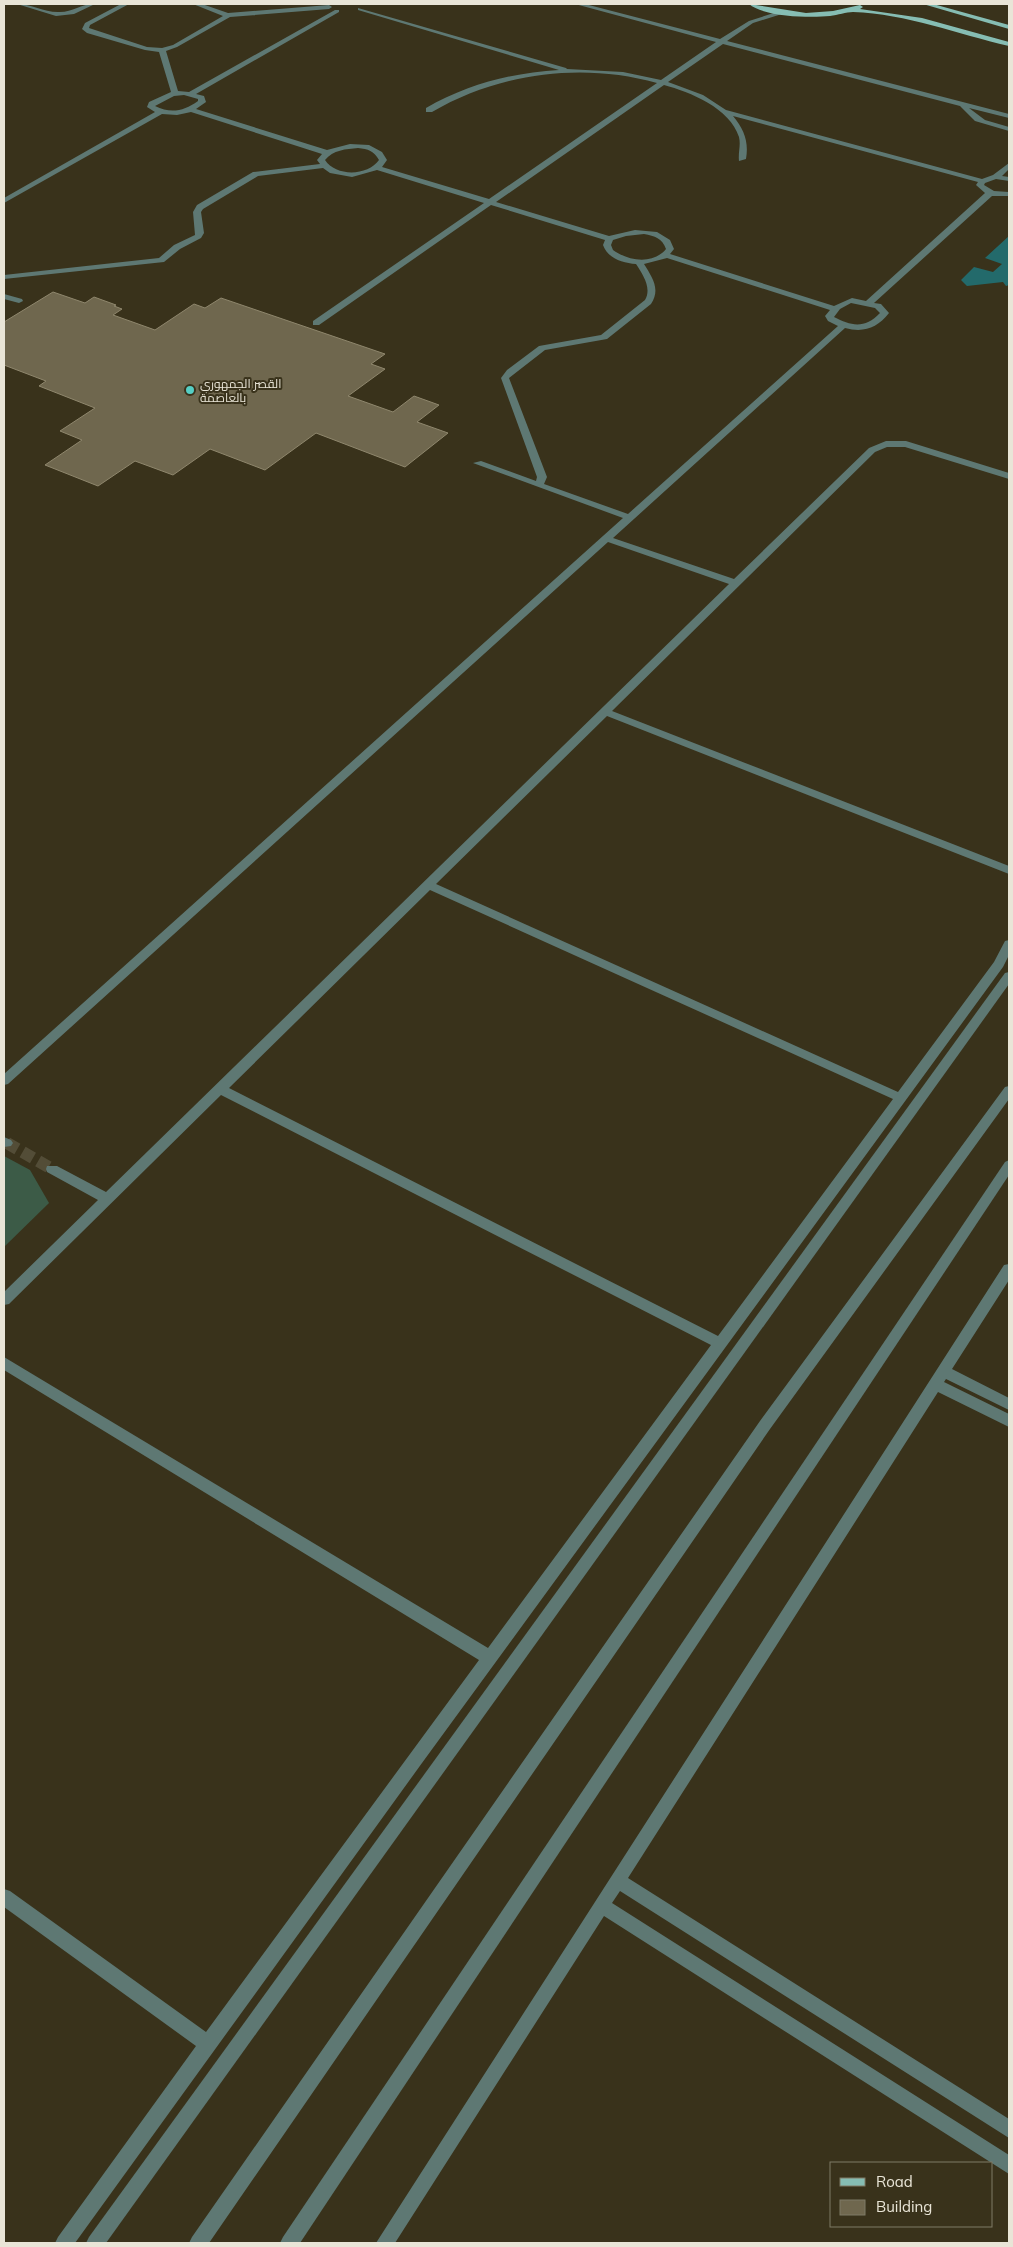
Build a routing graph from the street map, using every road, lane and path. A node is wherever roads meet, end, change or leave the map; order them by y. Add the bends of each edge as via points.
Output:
1 (20, 4) edge
2 (94, 4) edge
3 (126, 4) edge
4 (196, 4) edge
5 (578, 4) edge
6 (868, 4) edge
7 (926, 4) edge
8 (755, 5) edge
9 (332, 7) edge
10 (359, 8) edge
11 (115, 9) junction
12 (852, 10) junction
13 (345, 12) dead end
14 (783, 12) junction
15 (227, 15) junction
16 (751, 22) junction
17 (1009, 27) edge
18 (722, 41) junction
19 (1009, 44) edge
20 (162, 50) junction
21 (546, 64) junction
22 (579, 72) junction
23 (544, 73) junction
24 (662, 83) junction
25 (174, 93) junction
26 (190, 95) junction
27 (963, 104) junction
28 (190, 109) junction
29 (429, 110) dead end
30 (162, 111) junction
31 (724, 112) junction
32 (1009, 116) edge
33 (756, 120) junction
34 (738, 127) junction
35 (1009, 129) edge
36 (328, 152) junction
37 (742, 159) dead end
38 (324, 166) junction
39 (378, 168) junction
40 (1007, 170) edge
41 (996, 177) junction
42 (1009, 179) edge
43 (982, 181) junction
44 (990, 193) junction
45 (1009, 194) edge
46 (4, 202) edge
47 (491, 202) junction
48 (610, 239) junction
49 (666, 255) junction
50 (639, 262) junction
51 (4, 277) edge
52 (4, 296) edge
53 (19, 302) dead end
54 (870, 304) junction
55 (836, 309) junction
56 (316, 323) dead end
57 (845, 324) junction
58 (478, 463) dead end
59 (1009, 476) edge
60 (539, 486) junction
61 (631, 518) junction
62 (608, 539) junction
63 (736, 583) junction
64 (604, 711) junction
65 (1009, 870) edge
66 (427, 884) junction
67 (1009, 944) edge
68 (1009, 976) edge
69 (4, 1081) edge
70 (219, 1088) junction
71 (1009, 1090) edge
72 (901, 1098) junction
73 (1009, 1165) edge
74 (52, 1168) tunnel mouth
75 (106, 1198) junction
76 (1009, 1269) edge
77 (4, 1300) edge
78 (721, 1344) junction
79 (4, 1363) edge
80 (940, 1378) junction
81 (1009, 1404) edge
82 (1009, 1421) edge
83 (490, 1658) junction
84 (619, 1881) junction
85 (4, 1896) edge
86 (603, 1906) junction
87 (208, 2044) junction
88 (1009, 2129) edge
89 (1009, 2166) edge
90 (64, 2243) edge
91 (95, 2243) edge
92 (198, 2243) edge
93 (288, 2243) edge
94 (385, 2243) edge

1 - 2 street via 62,15
2 - 11 street
3 - 11 street
4 - 15 street
5 - 18 street
6 - 12 main road
7 - 17 main road
8 - 14 main road
8 - 16 street
9 - 13 street
9 - 15 street
9 - 26 street
10 - 21 street
11 - 20 street via 87,24 85,29 147,49
12 - 14 main road via 819,14
12 - 19 main road via 922,20
14 - 16 street
15 - 20 street via 175,46
16 - 18 street
18 - 24 street
18 - 27 street
20 - 25 street
21 - 22 street
21 - 23 street
22 - 23 street
22 - 24 street via 621,75
23 - 29 street via 478,86
24 - 31 street via 701,97
24 - 47 street
25 - 26 street
25 - 30 street via 151,105
26 - 28 street via 202,101
27 - 32 street
27 - 35 street via 975,119
28 - 30 street via 176,115
28 - 36 street
30 - 46 street
31 - 33 street
31 - 34 street
33 - 34 street
33 - 43 street
34 - 37 street via 744,146
36 - 38 street via 322,160
36 - 39 street via 347,147 370,148 383,157
38 - 39 street via 335,172 352,174
38 - 51 street via 265,172 249,177 200,207 197,212 202,230 199,237 175,248 158,261
39 - 47 street
40 - 41 street
41 - 42 street
41 - 43 street
43 - 44 street via 981,187
44 - 45 street
44 - 54 street
47 - 48 street
47 - 56 street
48 - 49 street via 631,232 655,234 669,242 670,249
48 - 50 street via 607,245 612,254
49 - 50 street
49 - 55 street
50 - 60 street via 653,291 648,302 604,337 542,348 505,378 542,476
52 - 53 street
54 - 55 street via 848,300
54 - 57 street via 884,309 884,314 866,328
55 - 57 street via 830,317
57 - 61 street
58 - 60 street
59 - 63 street via 906,444 880,445
60 - 61 street
61 - 62 street
62 - 63 street
62 - 69 street
63 - 64 street
64 - 65 street
64 - 66 street
66 - 70 street
66 - 72 street
67 - 72 street via 999,964
68 - 91 street
70 - 75 street
70 - 78 street
71 - 92 street via 765,1425
72 - 78 street
73 - 93 street
74 - 75 street
75 - 77 street
76 - 80 street
78 - 83 street
79 - 83 street
80 - 81 street
80 - 82 street
80 - 84 street
83 - 87 street
84 - 86 street
84 - 88 street
85 - 87 street
86 - 89 street
86 - 94 street
87 - 90 street

